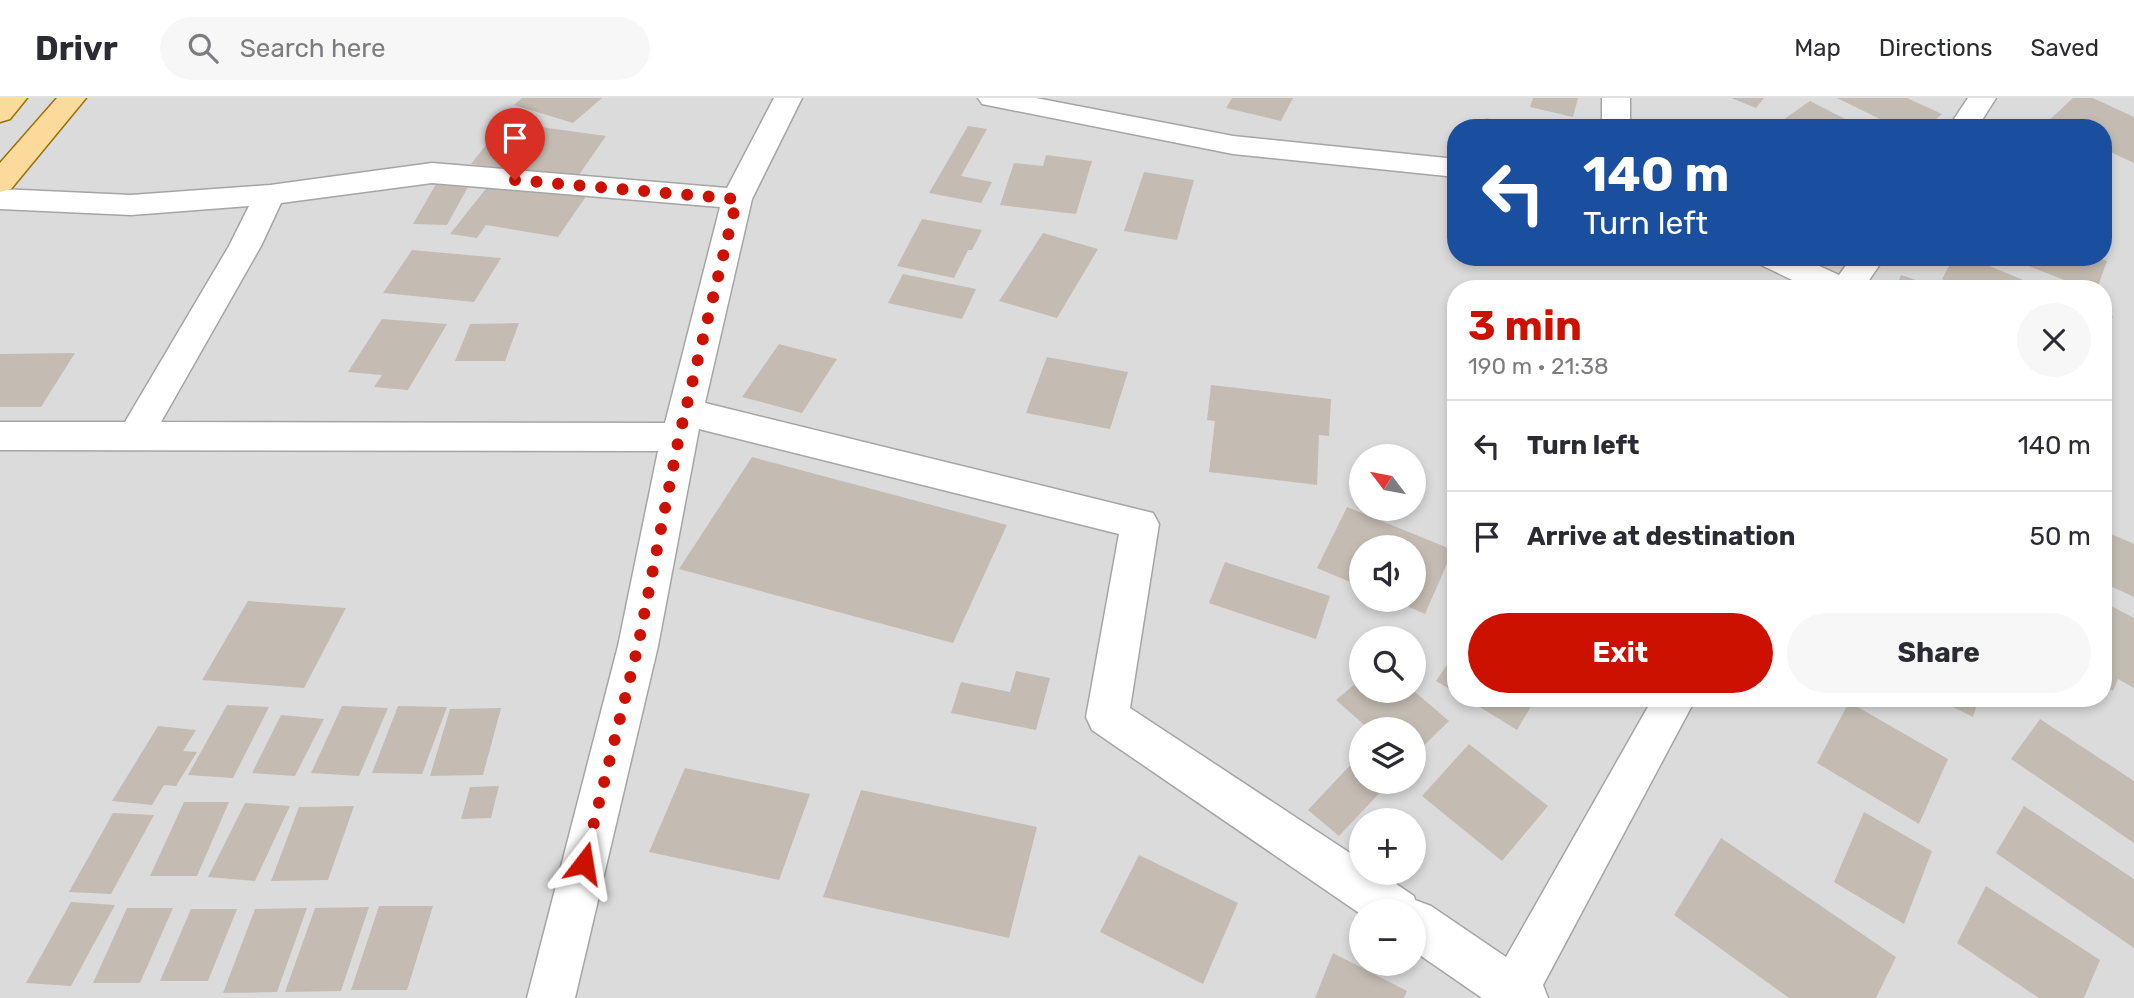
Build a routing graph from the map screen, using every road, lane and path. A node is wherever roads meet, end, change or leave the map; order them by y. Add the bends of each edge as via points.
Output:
1 (13, 98) edge
2 (72, 98) edge
3 (788, 98) edge
4 (992, 98) edge
5 (1616, 98) edge
6 (1982, 98) edge
7 (0, 113) edge
8 (1616, 119) edge
9 (1968, 119) edge
10 (1447, 167) edge
11 (0, 182) edge
12 (270, 195) junction
13 (0, 199) edge
14 (737, 199) junction
15 (1791, 266) edge
16 (1821, 280) edge
17 (682, 425) junction
18 (0, 436) edge
19 (135, 436) junction
20 (1670, 707) edge
21 (1378, 899) edge
22 (1426, 931) edge
23 (1516, 995) edge
24 (551, 998) edge

1 - 7 main road
2 - 11 main road
3 - 14 street
4 - 10 street via 1233,145
5 - 8 street
6 - 9 street
12 - 13 street via 131,205
12 - 14 street via 432,173
12 - 19 street
14 - 17 street
15 - 16 street
17 - 19 street
17 - 21 street via 1140,524 1107,717
17 - 24 street via 638,646
18 - 19 street
20 - 23 street
22 - 23 street

